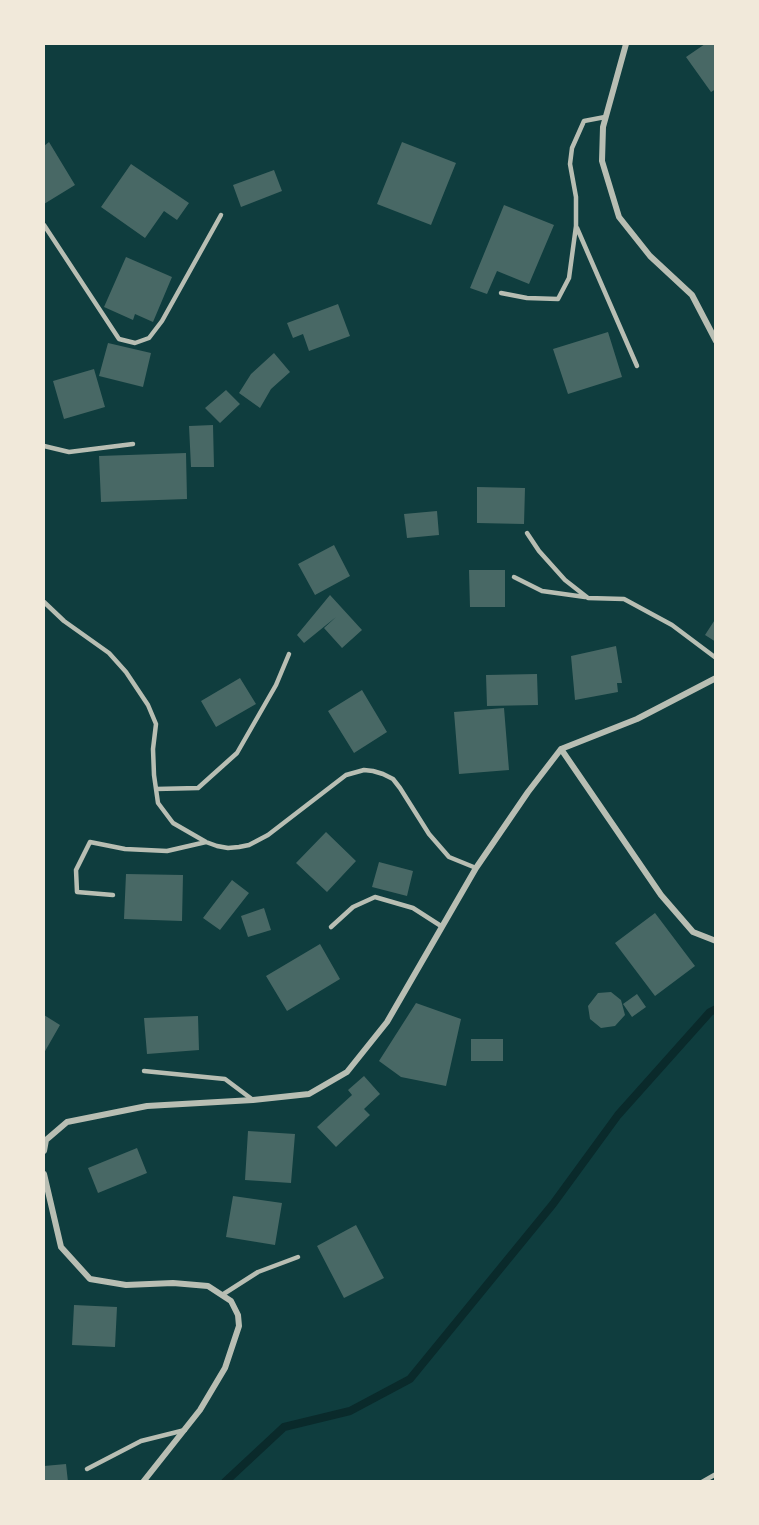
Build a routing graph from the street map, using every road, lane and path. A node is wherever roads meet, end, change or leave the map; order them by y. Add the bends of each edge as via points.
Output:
1 (626, 44) edge
2 (605, 117) junction
3 (221, 214) dead end
4 (44, 225) edge
5 (576, 226) junction
6 (501, 293) dead end
7 (716, 341) edge
8 (637, 366) dead end
9 (133, 444) dead end
10 (44, 446) edge
11 (527, 532) dead end
12 (514, 577) dead end
13 (588, 598) junction
14 (44, 602) edge
15 (289, 654) dead end
16 (716, 658) edge
17 (716, 678) edge
18 (561, 749) junction
19 (156, 789) junction
20 (206, 842) junction
21 (476, 868) junction
22 (113, 895) dead end
23 (441, 926) junction
24 (331, 927) dead end
25 (716, 941) edge
26 (144, 1071) dead end
27 (253, 1100) junction
28 (44, 1151) edge
29 (44, 1174) edge
30 (298, 1257) dead end
31 (222, 1295) junction
32 (185, 1430) junction
33 (87, 1469) dead end
34 (716, 1474) edge
35 (143, 1482) edge
36 (702, 1482) edge

1 - 2 street
2 - 5 lane via 584,121 572,148
2 - 7 street via 602,161 619,217 650,256 692,295
3 - 4 lane via 162,321 149,338 135,343 119,339
5 - 6 lane via 569,278 558,299
5 - 8 lane
9 - 10 lane via 69,452
11 - 13 lane via 565,580
12 - 13 lane via 542,591
13 - 16 lane via 624,599 672,625
14 - 19 lane via 109,653 138,688 156,724
15 - 19 lane via 237,753 198,788
17 - 18 street via 637,719
18 - 21 street
18 - 25 street via 661,895 693,932
19 - 20 lane via 158,803 172,823
20 - 21 lane via 228,848 259,841 346,775 364,770 393,779 449,857
20 - 22 lane via 167,851 90,842 76,870 77,891
21 - 23 street
23 - 24 lane via 413,908 375,897 353,907
23 - 27 street via 387,1022 347,1072 309,1094
26 - 27 lane via 225,1079
27 - 28 street via 147,1106 67,1122 46,1140
29 - 31 street via 61,1247 90,1280 126,1285 208,1286
30 - 31 lane via 258,1272
31 - 32 street via 231,1301 239,1326 225,1368
32 - 33 lane via 141,1441
32 - 35 street
34 - 36 lane

